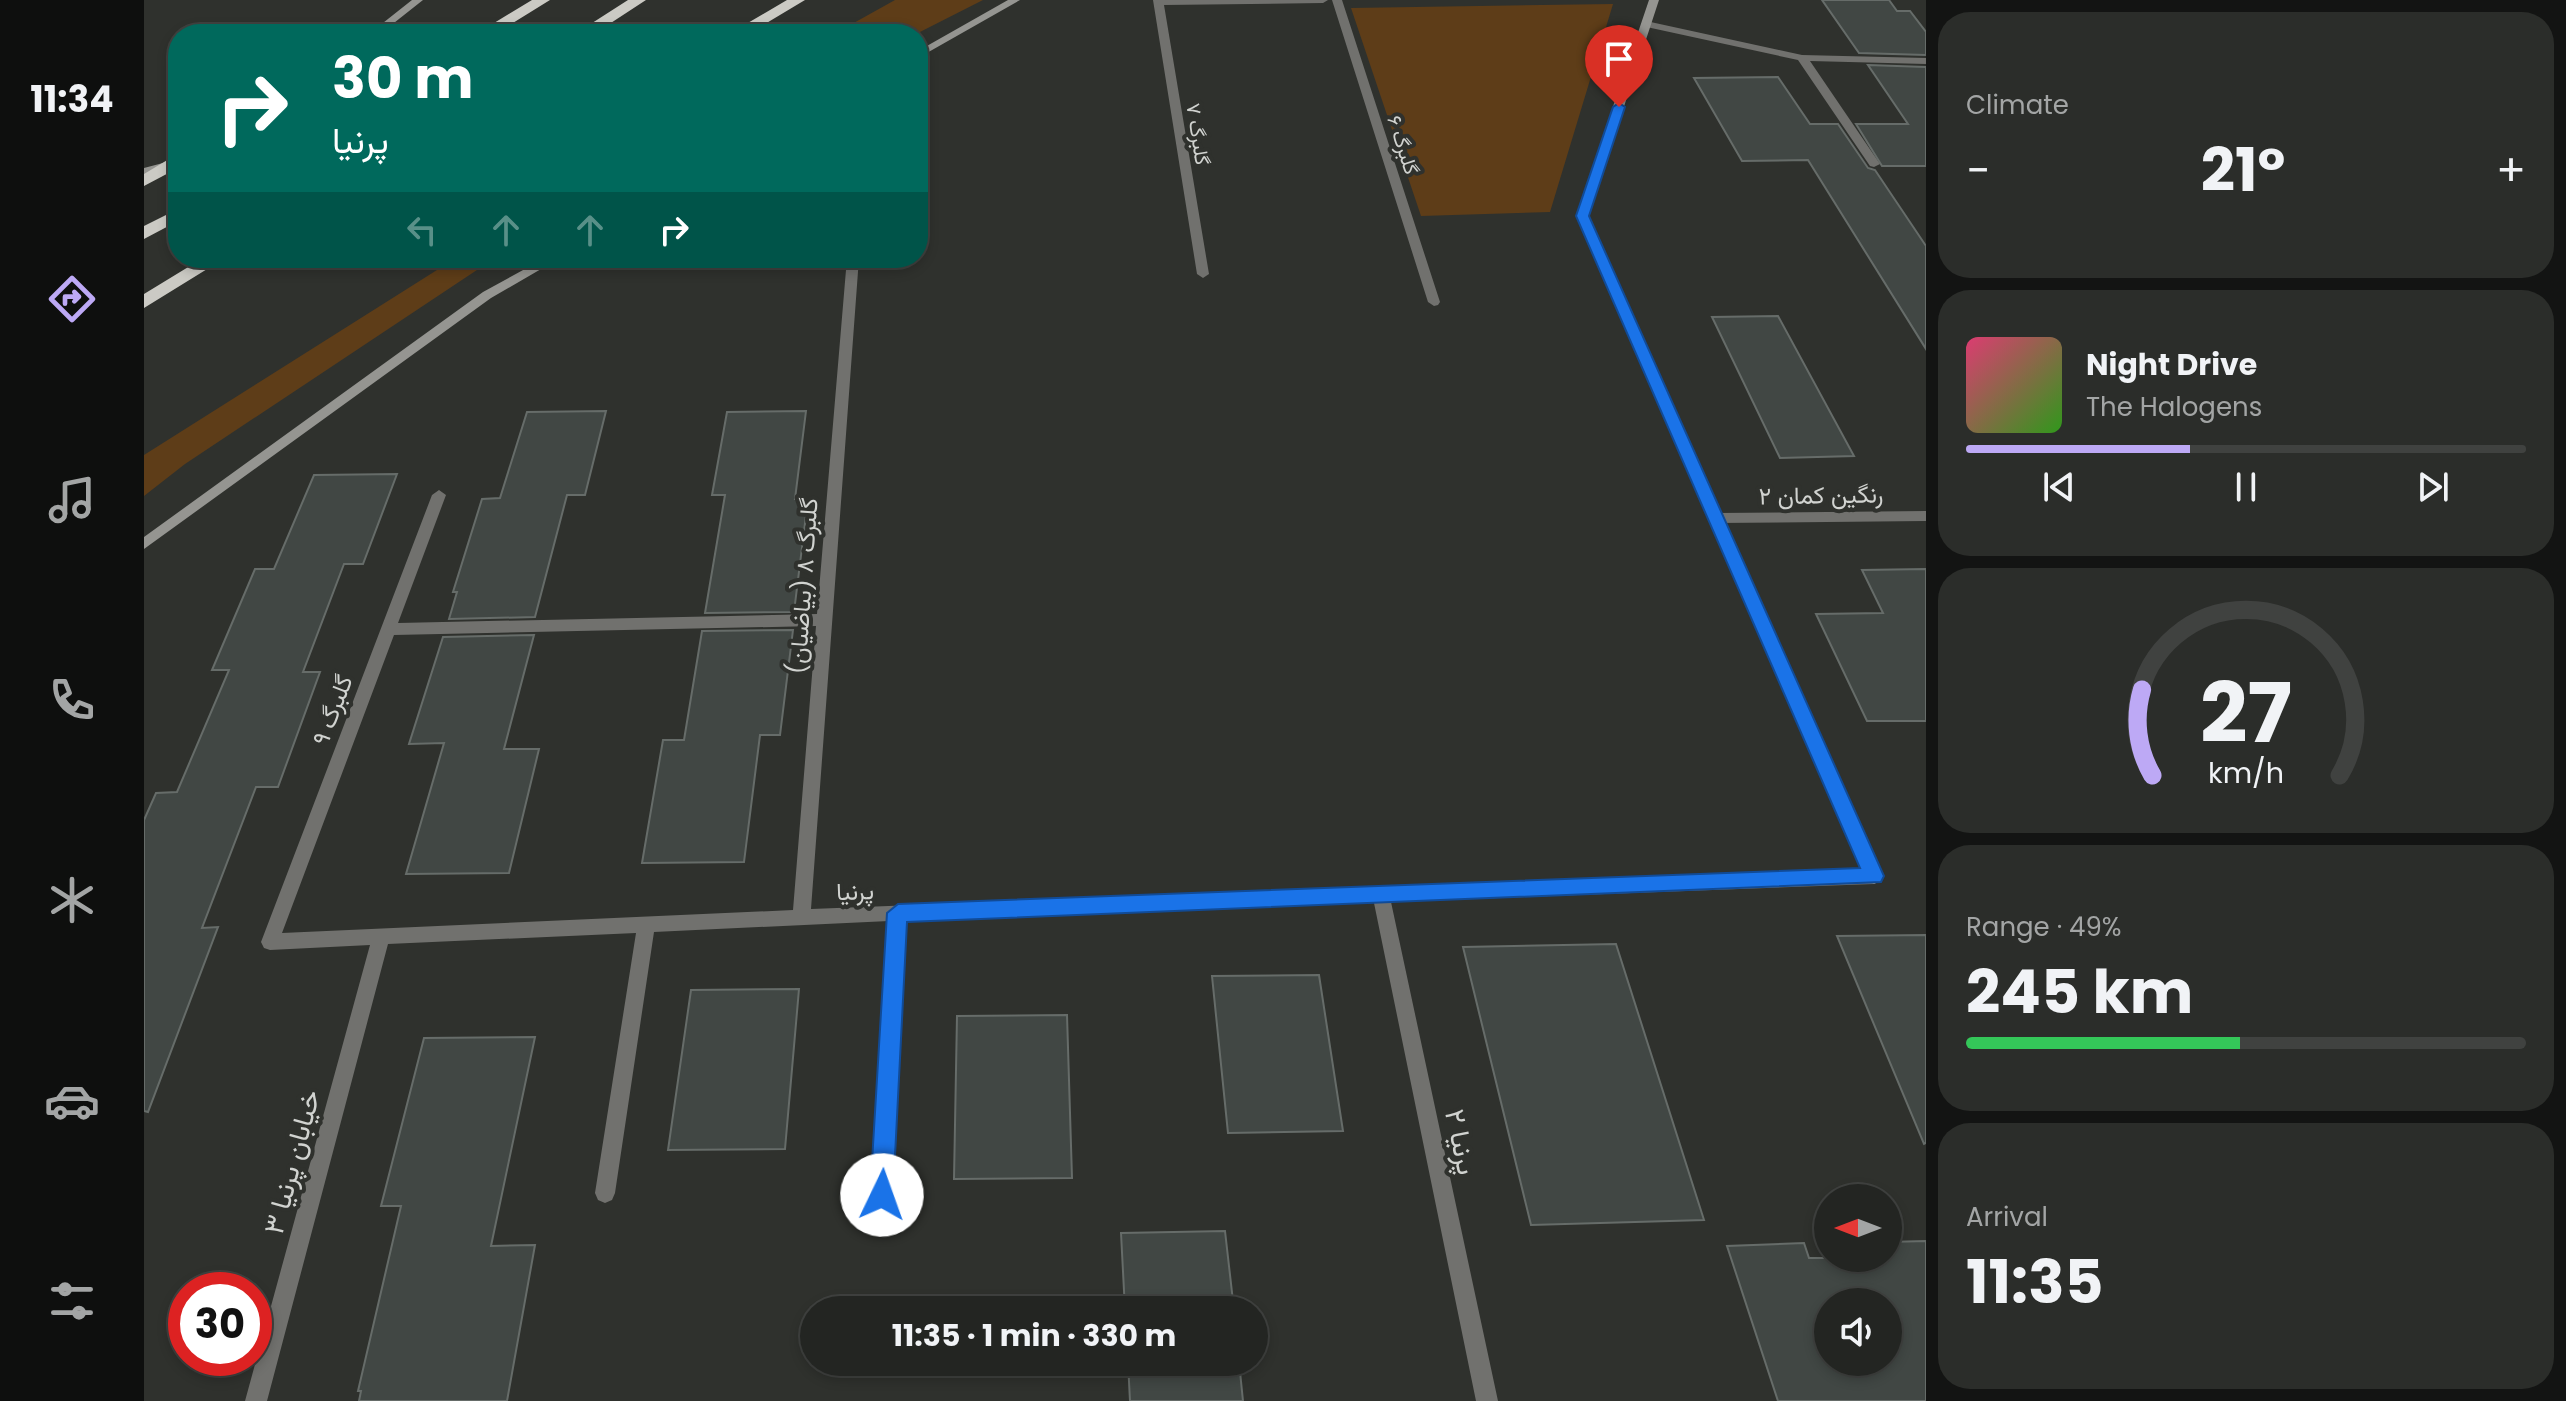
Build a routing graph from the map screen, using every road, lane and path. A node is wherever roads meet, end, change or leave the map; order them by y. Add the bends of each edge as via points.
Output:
1 (418, 0) edge
2 (543, 0) edge
3 (639, 0) edge
4 (798, 0) edge
5 (1015, 0) edge
6 (1323, 0) edge
7 (1337, 0) edge
8 (1654, 0) edge
9 (1159, 1) edge
10 (387, 24) edge
11 (501, 24) edge
12 (599, 24) edge
13 (755, 24) edge
14 (1646, 24) junction
15 (928, 49) edge
16 (1802, 58) junction
17 (1926, 61) edge
18 (1874, 164) dead end
19 (168, 165) edge
20 (168, 168) edge
21 (144, 172) edge
22 (144, 181) edge
23 (168, 220) edge
24 (144, 234) edge
25 (200, 268) edge
26 (536, 268) edge
27 (852, 268) edge
28 (1203, 274) dead end
29 (144, 302) edge
30 (1434, 302) dead end
31 (439, 495) dead end
32 (1926, 516) edge
33 (1716, 518) junction
34 (144, 544) edge
35 (824, 620) junction
36 (388, 629) junction
37 (1381, 895) junction
38 (898, 913) junction
39 (801, 917) junction
40 (646, 924) junction
41 (381, 937) junction
42 (270, 942) joint
43 (605, 1193) dead end
44 (880, 1227) dead end
45 (256, 1401) edge
46 (1487, 1401) edge

1 - 10 street
2 - 11 highway
3 - 12 highway
4 - 13 highway
5 - 15 street
6 - 9 street
7 - 30 street, گلبرگ ۶
8 - 14 street
9 - 28 street, گلبرگ ۷
14 - 16 street
14 - 33 street via 1582,216
16 - 17 street
16 - 18 street
19 - 21 street
20 - 22 highway
23 - 24 highway
25 - 29 highway
26 - 34 street via 487,295
27 - 35 street, گلبرگ ۸ (بیاضیان)
31 - 36 street, گلبرگ ۹
32 - 33 street, رنگین کمان ۲
33 - 37 street, پرنیا via 1874,876
35 - 36 street
35 - 39 street, گلبرگ ۸ (بیاضیان)
36 - 42 street, گلبرگ ۹
37 - 38 street, پرنیا
37 - 46 street, پرنیا ۲
38 - 39 street, پرنیا
38 - 44 street
39 - 40 street, پرنیا
40 - 41 street, پرنیا
40 - 43 street
41 - 42 street, پرنیا
41 - 45 street, خیابان پرنیا ۳

